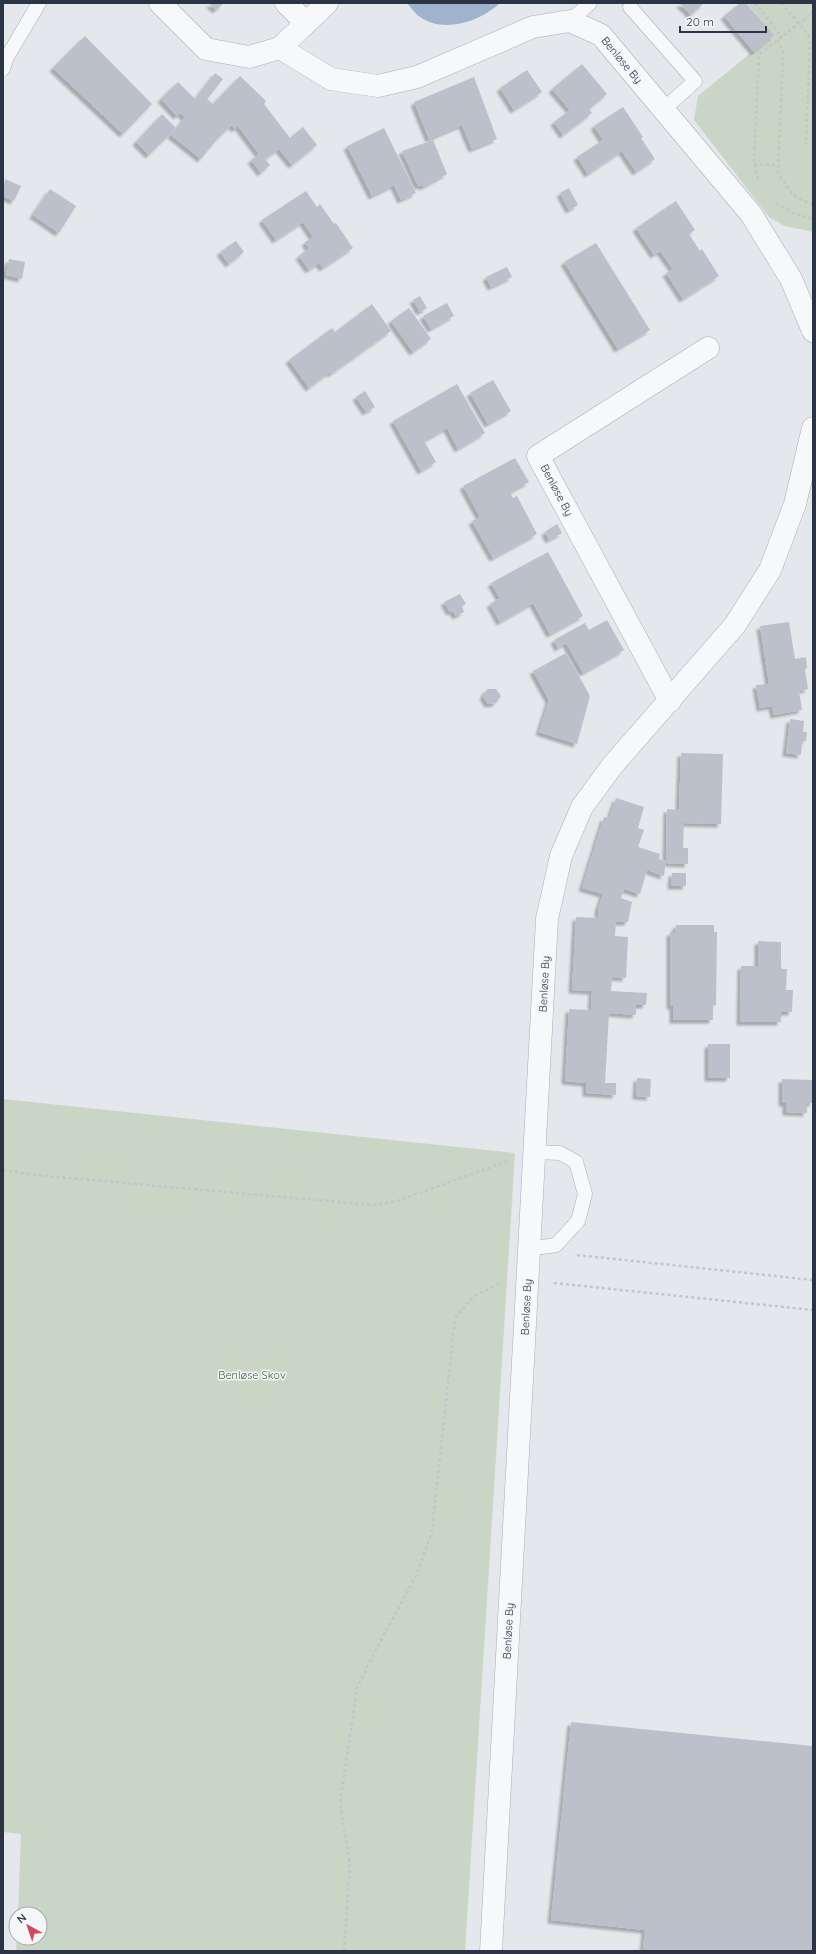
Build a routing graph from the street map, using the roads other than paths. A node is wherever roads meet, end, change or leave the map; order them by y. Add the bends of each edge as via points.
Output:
1 (39, 3) edge
2 (160, 3) edge
3 (286, 3) edge
4 (327, 3) edge
5 (590, 3) edge
6 (630, 7) dead end
7 (570, 21) junction
8 (306, 23) junction
9 (280, 48) junction
10 (3, 69) edge
11 (664, 109) junction
12 (806, 294) edge
13 (813, 331) edge
14 (708, 348) dead end
15 (813, 428) edge
16 (670, 701) junction
17 (533, 1152) junction
18 (529, 1249) junction
19 (490, 1951) edge

1 - 10 lane via 6,59
2 - 9 street via 206,49 249,57
3 - 8 street
4 - 8 street
5 - 7 lane
6 - 11 lane via 695,81
7 - 9 street via 533,27 417,77 378,86 331,79
7 - 11 street, Benløse By via 601,35
8 - 9 street
11 - 12 street, Benløse By via 752,214
12 - 13 street, Benløse By
14 - 16 street, Benløse By via 538,456
15 - 16 street, Benløse By via 795,504 770,570 735,625
16 - 17 street, Benløse By via 612,766 582,807 561,856 547,919
17 - 18 street, Benløse By
17 - 18 lane via 560,1153 576,1162 585,1194 578,1221 556,1245
18 - 19 street, Benløse By

